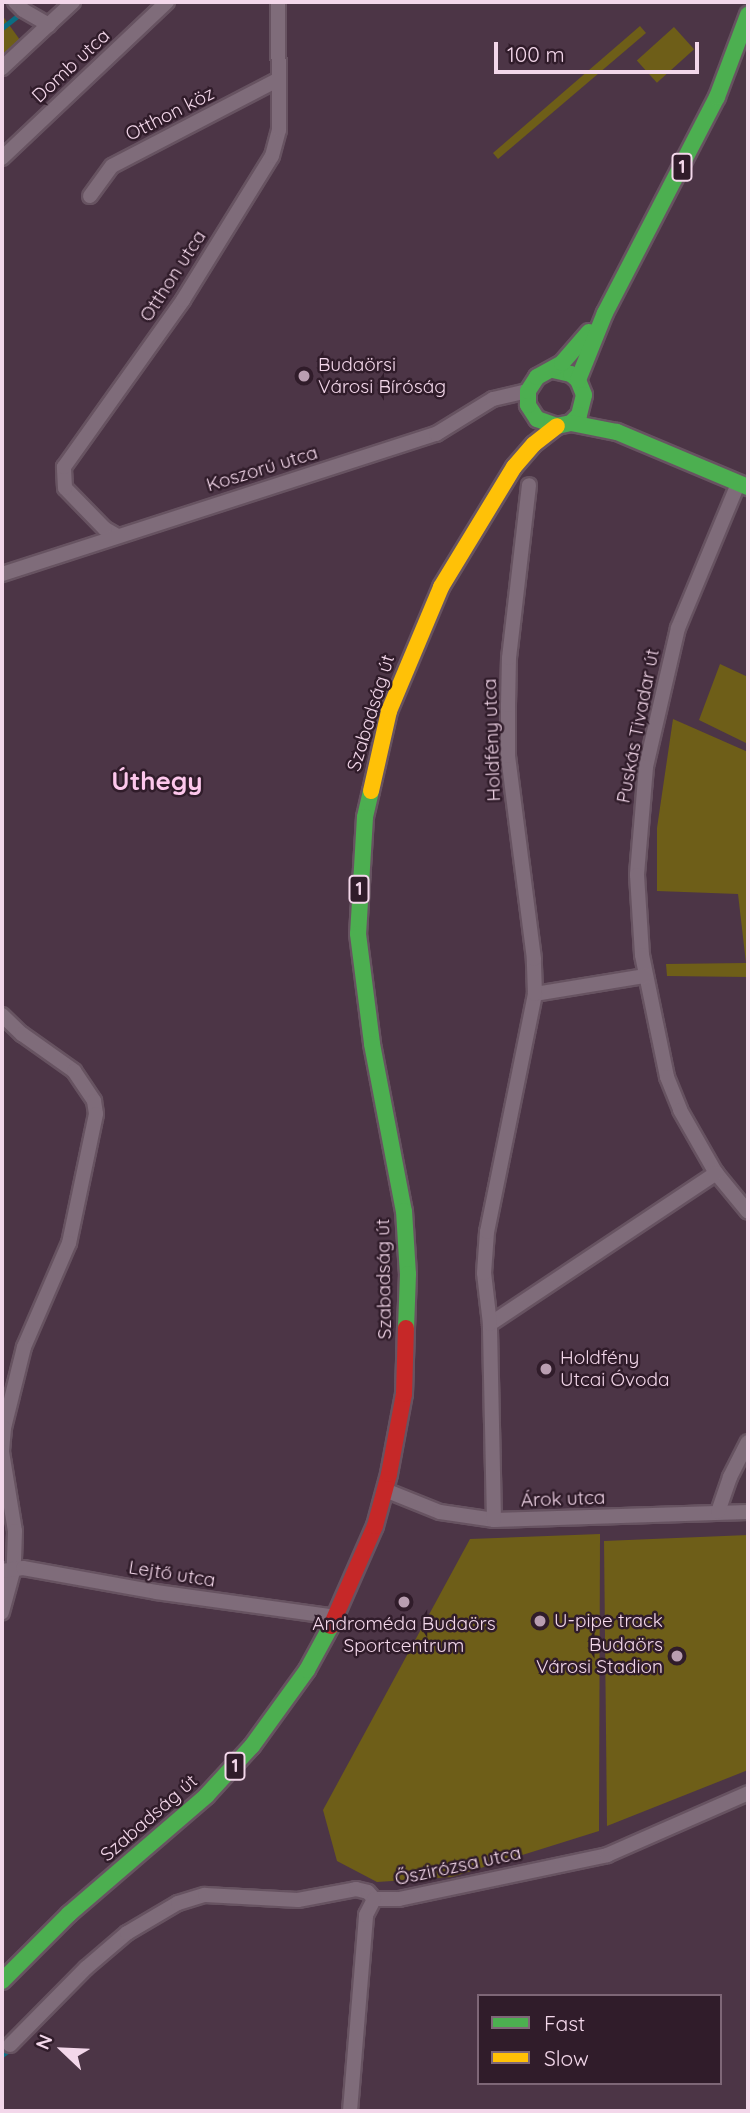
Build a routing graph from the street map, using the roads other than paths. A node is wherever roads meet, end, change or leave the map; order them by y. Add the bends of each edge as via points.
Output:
1 (15, 2) edge
2 (73, 2) edge
3 (167, 2) edge
4 (278, 2) edge
5 (748, 15) edge
6 (48, 25) junction
7 (2, 68) edge
8 (279, 79) junction
9 (2, 158) edge
10 (90, 196) dead end
11 (605, 313) junction
12 (553, 370) junction
13 (578, 380) junction
14 (528, 391) junction
15 (584, 403) junction
16 (531, 411) junction
17 (564, 425) junction
18 (617, 432) junction
19 (514, 467) junction
20 (529, 485) dead end
21 (743, 486) edge
22 (116, 535) junction
23 (2, 574) edge
24 (645, 976) junction
25 (535, 994) junction
26 (2, 1015) edge
27 (716, 1173) junction
28 (748, 1212) edge
29 (490, 1324) junction
30 (748, 1442) edge
31 (385, 1490) junction
32 (718, 1512) junction
33 (748, 1512) edge
34 (494, 1521) junction
35 (8, 1570) edge
36 (2, 1612) edge
37 (336, 1617) junction
38 (748, 1793) edge
39 (374, 1899) junction
40 (2, 1981) edge
41 (10, 2045) dead end
42 (350, 2111) edge

1 - 6 street
2 - 6 street
3 - 9 street, Domb utca
4 - 8 street, Otthon utca
5 - 11 main road, 1 via 717,97
6 - 7 street
8 - 10 street, Otthon köz via 112,166
8 - 22 street, Otthon utca via 279,130 272,156 183,300 64,467 65,488
11 - 12 main road, 1
11 - 13 main road, 1
12 - 13 main road
12 - 14 main road, 1 via 537,377
13 - 15 main road
14 - 16 main road, Szabadság út / 1
14 - 22 street, Koszorú utca via 493,399 436,434
15 - 17 main road, Szabadság út / 1
15 - 18 main road
16 - 17 main road via 537,419
16 - 19 main road, Szabadság út / 1
17 - 18 main road
17 - 19 main road, Szabadság út / 1 via 534,444
18 - 21 main road
19 - 31 main road, Szabadság út / 1 via 440,587 422,626 389,711 365,817 358,934 372,1044 404,1211 408,1274 404,1394
20 - 25 street, Holdfény utca via 509,658 508,756
21 - 24 street, Puskás Tivadar út via 678,628 646,767 637,875
22 - 23 street, Koszorú utca
24 - 25 street
24 - 27 street, Puskás Tivadar út via 667,1077
25 - 29 street, Holdfény utca via 487,1232 484,1273
26 - 35 street via 74,1071 94,1101 96,1114 69,1243 24,1347 4,1428 2,1452 15,1531
27 - 28 street, Puskás Tivadar út
27 - 29 street
29 - 34 street, Holdfény utca
30 - 32 street
31 - 34 street, Árok utca via 440,1512
31 - 37 main road, Szabadság út / 1 via 366,1549
32 - 33 street, Árok utca
32 - 34 street, Árok utca
35 - 36 street
35 - 37 street, Lejtő utca
37 - 40 main road, Szabadság út / 1 via 307,1670 233,1769 148,1849 60,1922
38 - 39 street, Őszirózsa utca via 607,1855 399,1899
39 - 41 street, Őszirózsa utca via 356,1889 298,1900 205,1895 178,1903 127,1933
39 - 42 street via 366,1915

